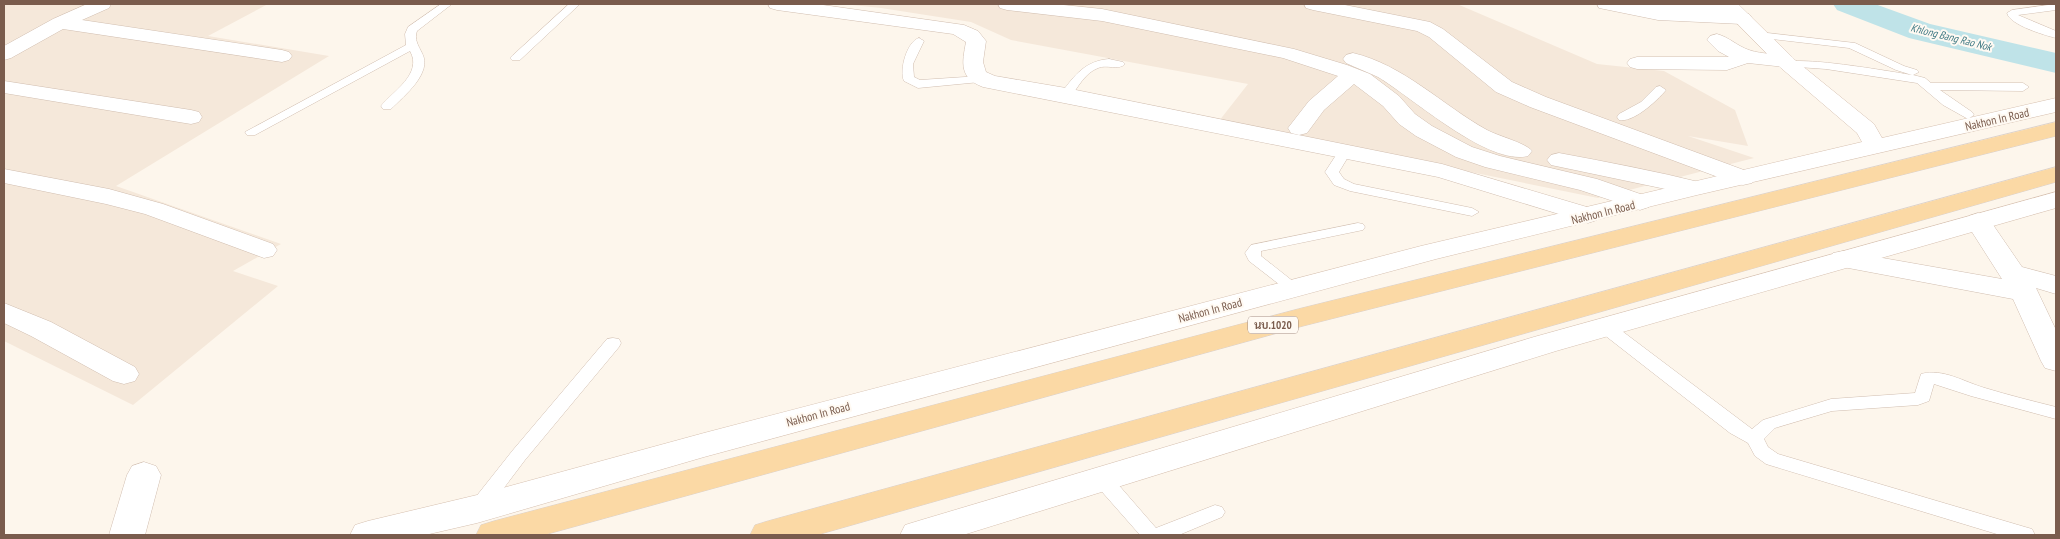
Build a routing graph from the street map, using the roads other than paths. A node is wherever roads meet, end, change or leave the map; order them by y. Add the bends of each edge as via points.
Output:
1 (102, 4) edge
2 (447, 4) edge
3 (575, 4) edge
4 (777, 4) edge
5 (1007, 4) edge
6 (1098, 4) edge
7 (1313, 4) edge
8 (1347, 4) edge
9 (1606, 4) edge
10 (2056, 7) edge
11 (1733, 10) edge
12 (1383, 13) junction
13 (60, 23) junction
14 (1759, 35) junction
15 (2056, 35) edge
16 (1717, 40) dead end
17 (919, 41) dead end
18 (1265, 41) junction
19 (412, 46) junction
20 (4, 54) edge
21 (282, 56) dead end
22 (1741, 56) junction
23 (516, 58) dead end
24 (1637, 63) dead end
25 (1786, 63) junction
26 (4, 64) edge
27 (1119, 64) dead end
28 (1352, 75) junction
29 (4, 76) edge
30 (1923, 78) junction
31 (980, 79) junction
32 (4, 87) edge
33 (2024, 88) dead end
34 (1660, 90) dead end
35 (2056, 92) edge
36 (1066, 95) junction
37 (1421, 96) junction
38 (1391, 101) junction
39 (2056, 105) edge
40 (387, 106) dead end
41 (1570, 106) junction
42 (1968, 115) junction
43 (191, 117) dead end
44 (1622, 117) junction
45 (1299, 128) dead end
46 (2056, 129) edge
47 (250, 132) dead end
48 (1888, 145) junction
49 (1345, 152) junction
50 (1550, 166) junction
51 (2056, 174) edge
52 (1756, 175) junction
53 (4, 176) edge
54 (1694, 188) junction
55 (2056, 200) edge
56 (1640, 202) junction
57 (1472, 212) dead end
58 (2056, 213) edge
59 (1588, 215) junction
60 (1982, 220) junction
61 (1358, 227) dead end
62 (264, 250) dead end
63 (1843, 259) junction
64 (2018, 283) junction
65 (2056, 285) edge
66 (1294, 289) junction
67 (4, 312) edge
68 (1604, 326) junction
69 (613, 343) dead end
70 (2056, 361) edge
71 (124, 374) dead end
72 (2056, 413) edge
73 (1755, 439) junction
74 (144, 475) dead end
75 (1102, 480) junction
76 (477, 509) junction
77 (1215, 512) dead end
78 (127, 535) edge
79 (368, 535) edge
80 (494, 535) edge
81 (768, 535) edge
82 (918, 535) edge
83 (1151, 535) edge
84 (1159, 535) edge
85 (2025, 535) edge

1 - 13 street
2 - 19 lane via 412,29
3 - 23 lane
4 - 31 street via 957,29 976,42 972,66
5 - 18 street
6 - 18 street via 1180,18
7 - 12 street
8 - 12 street
9 - 11 street via 1628,8 1649,4
10 - 15 lane via 2012,13 2021,22
11 - 14 street
12 - 41 street via 1423,26 1504,86 1538,102
13 - 20 street
13 - 21 street
14 - 25 street
14 - 30 lane via 1851,45
16 - 22 street
17 - 31 lane via 907,64 908,79 918,84
18 - 28 street via 1287,53
18 - 37 street via 1356,60 1384,72
19 - 40 lane via 418,52 418,67 413,80
19 - 47 lane
22 - 24 street via 1740,60 1727,64
22 - 25 street
25 - 30 lane
25 - 48 street
26 - 29 street via 9,66
27 - 36 lane via 1101,62 1089,67
28 - 38 street
28 - 45 street via 1319,101
30 - 33 lane
30 - 42 lane via 1947,102
31 - 36 street
32 - 43 street
34 - 44 lane via 1645,105
35 - 42 street
36 - 49 street
37 - 38 street
37 - 50 street via 1491,142 1525,153
38 - 50 street via 1407,119 1424,131 1464,152 1493,162
39 - 48 street, Nakhon In Road / นบ.1020
41 - 44 street
41 - 52 street via 1701,161
42 - 48 street via 1916,129
44 - 52 street
46 - 80 main road, Nakhon In Road / นบ.1020 via 1298,318
48 - 52 street, Nakhon In Road / นบ.1020
49 - 57 lane via 1332,172 1339,182
49 - 59 street via 1442,171
50 - 54 street via 1644,176
50 - 56 street
51 - 81 main road
52 - 54 street, Nakhon In Road / นบ.1020
53 - 62 street via 154,209
54 - 56 street, Nakhon In Road / นบ.1020
55 - 60 street
56 - 59 street, Nakhon In Road / นบ.1020
58 - 60 street
59 - 66 street, Nakhon In Road / นบ.1020
60 - 63 street
60 - 64 street
61 - 66 lane via 1256,248 1252,253 1254,258
63 - 64 street
63 - 68 street
64 - 65 street
64 - 70 street
66 - 76 street, Nakhon In Road / นบ.1020 via 704,445
67 - 71 street
68 - 73 lane via 1736,428
68 - 75 street
69 - 76 lane
72 - 73 lane via 1938,378 1927,378 1923,397 1912,401 1831,405 1769,424
73 - 85 lane via 1772,459
74 - 78 street
75 - 82 street
75 - 83 lane
76 - 79 street, Nakhon In Road / นบ.1020
77 - 84 lane

